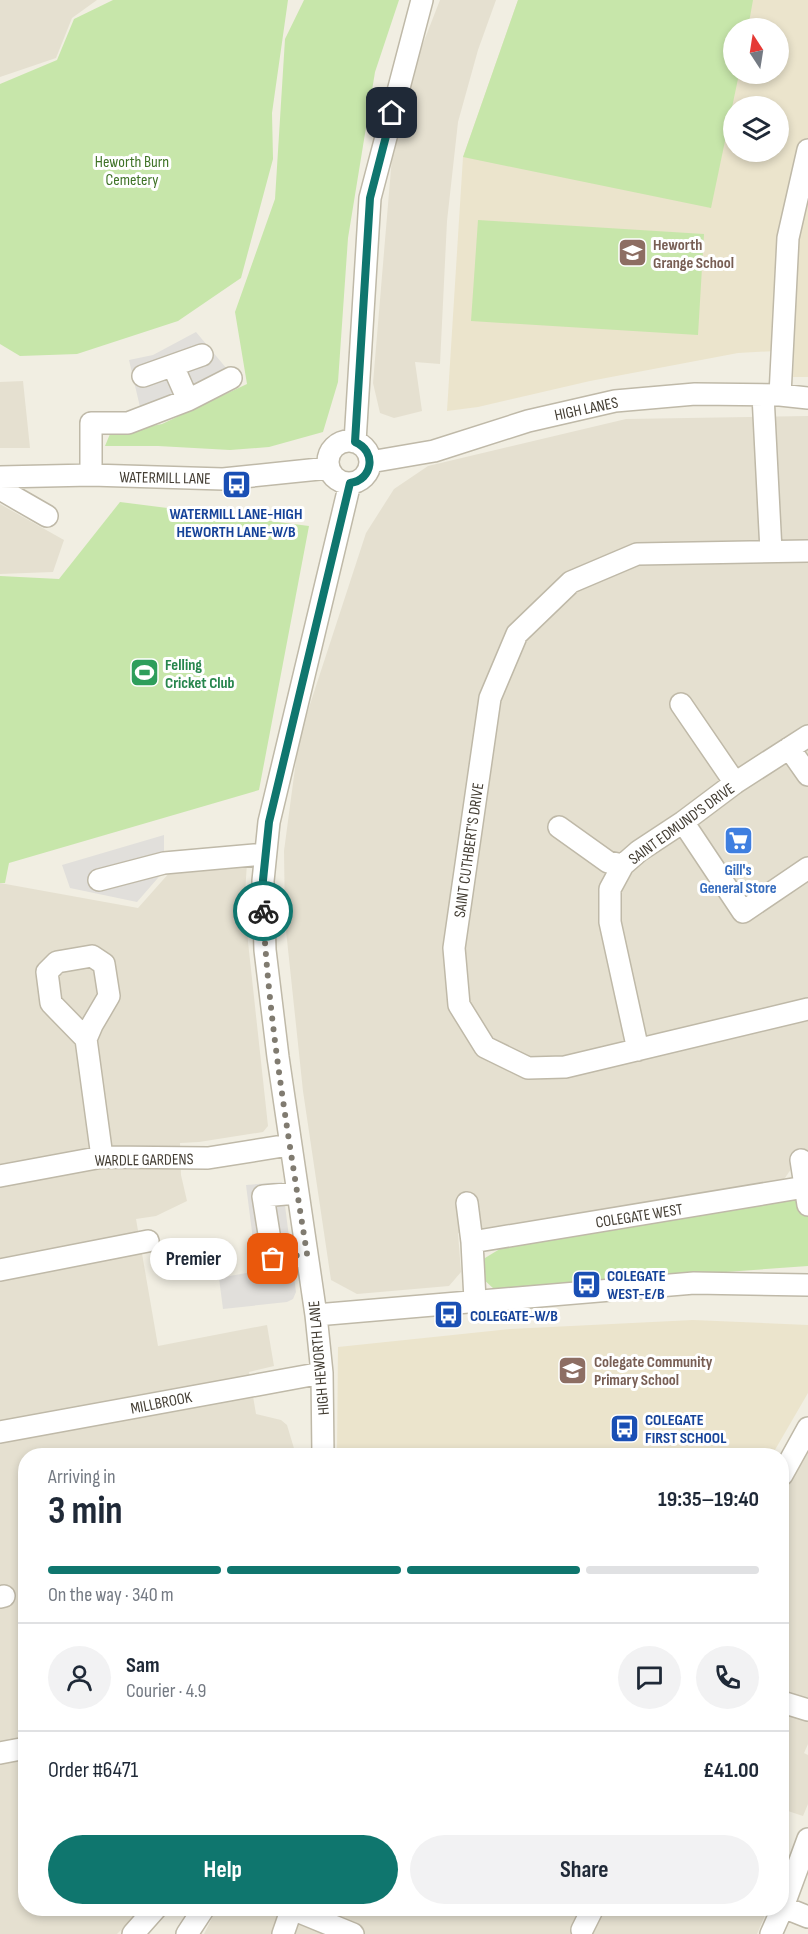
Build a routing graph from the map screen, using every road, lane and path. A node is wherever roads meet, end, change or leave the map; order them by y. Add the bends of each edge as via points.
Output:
1 (422, 0) edge
2 (808, 150) edge
3 (202, 355) dead end
4 (173, 366) junction
5 (143, 376) dead end
6 (231, 378) dead end
7 (772, 395) junction
8 (808, 398) edge
9 (188, 400) junction
10 (355, 442) junction
11 (370, 462) junction
12 (329, 468) junction
13 (91, 476) junction
14 (0, 477) edge
15 (350, 483) junction
16 (0, 489) edge
17 (47, 516) dead end
18 (808, 550) edge
19 (771, 551) junction
20 (681, 704) dead end
21 (808, 736) edge
22 (789, 748) junction
23 (808, 775) edge
24 (735, 783) junction
25 (684, 822) junction
26 (559, 827) dead end
27 (265, 854) junction
28 (623, 865) junction
29 (808, 868) edge
30 (99, 880) dead end
31 (808, 1009) edge
32 (86, 1039) dead end
33 (638, 1050) junction
34 (290, 1145) junction
35 (102, 1156) junction
36 (801, 1160) dead end
37 (0, 1176) edge
38 (297, 1193) junction
39 (807, 1196) edge
40 (467, 1203) dead end
41 (148, 1241) dead end
42 (472, 1242) junction
43 (307, 1254) junction
44 (0, 1270) edge
45 (808, 1285) edge
46 (475, 1300) junction
47 (316, 1315) junction
48 (322, 1373) junction
49 (808, 1428) edge
50 (0, 1432) edge
51 (323, 1448) edge
52 (789, 1462) edge
53 (789, 1704) edge
54 (808, 1710) edge
55 (18, 1750) edge
56 (0, 1753) edge
57 (797, 1850) edge
58 (789, 1883) edge
59 (789, 1909) edge
60 (149, 1916) edge
61 (199, 1916) edge
62 (289, 1916) edge
63 (311, 1916) edge
64 (589, 1916) edge
65 (779, 1916) edge
66 (808, 1917) edge
67 (582, 1930) dead end
68 (133, 1934) edge
69 (187, 1934) edge
70 (283, 1934) edge
71 (353, 1934) edge
72 (771, 1934) edge

1 - 10 street via 370,198
2 - 7 street via 788,238
3 - 4 street
4 - 5 street
4 - 9 street
6 - 9 street
7 - 8 street, HIGH LANES
7 - 11 street, HIGH LANES via 695,394 615,401 528,421 434,451
7 - 19 street
9 - 13 street via 128,423 92,423
10 - 11 street via 368,452
10 - 12 street via 334,448
11 - 15 street via 364,477
12 - 13 street, WATERMILL LANE via 223,479
12 - 15 street via 338,480
13 - 14 street, WATERMILL LANE
15 - 27 street, HIGH HEWORTH LANE via 269,822
16 - 17 street
18 - 19 street, SAINT CUTHBERT'S DRIVE
19 - 33 street, SAINT CUTHBERT'S DRIVE via 637,554 571,582 517,634 490,698 454,948 459,1005 485,1047 528,1068 565,1067
20 - 24 street
21 - 22 street, SAINT EDMUND'S DRIVE
22 - 23 street
22 - 24 street, SAINT EDMUND'S DRIVE
24 - 25 street, SAINT EDMUND'S DRIVE
25 - 28 street, SAINT EDMUND'S DRIVE
25 - 29 street via 743,912
26 - 28 street via 608,862
27 - 30 street via 164,863
27 - 34 street, HIGH HEWORTH LANE via 265,950
28 - 33 street, SAINT EDMUND'S DRIVE via 610,889 610,922
31 - 33 street, SAINT CUTHBERT'S DRIVE
32 - 35 street
34 - 35 street, WARDLE GARDENS via 208,1158
34 - 38 street, HIGH HEWORTH LANE
35 - 37 street, WARDLE GARDENS
36 - 39 street, COLEGATE WEST
38 - 43 street, HIGH HEWORTH LANE
38 - 43 street via 263,1196 273,1259
39 - 42 street, COLEGATE WEST
40 - 42 street
41 - 44 street
42 - 46 street
43 - 47 street, HIGH HEWORTH LANE
45 - 46 street via 694,1283
46 - 47 street
47 - 48 street, HIGH HEWORTH LANE
48 - 50 street, MILLBROOK
48 - 51 street, HIGH HEWORTH LANE
49 - 52 street
53 - 54 street
55 - 56 street
57 - 58 street
59 - 66 street
60 - 68 street
61 - 69 street
62 - 70 street
63 - 71 street
64 - 67 street
65 - 72 street

